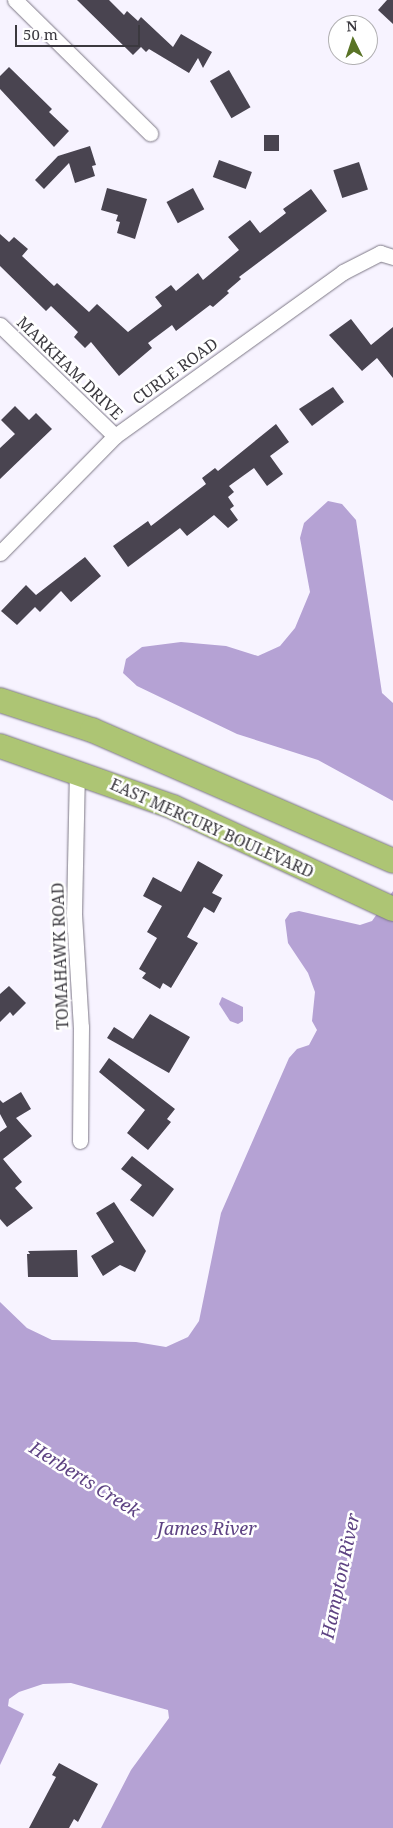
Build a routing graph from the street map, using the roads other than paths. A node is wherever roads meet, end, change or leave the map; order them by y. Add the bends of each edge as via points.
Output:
1 (15, 0) edge
2 (150, 133) dead end
3 (393, 257) edge
4 (0, 325) edge
5 (116, 436) junction
6 (0, 553) edge
7 (0, 700) edge
8 (0, 746) edge
9 (76, 770) junction
10 (388, 858) edge
11 (393, 909) edge
12 (80, 1141) dead end

1 - 2 street
3 - 5 street, CURLE ROAD via 380,253 343,272
4 - 5 street, MARKHAM DRIVE
5 - 6 street, CURLE ROAD
7 - 10 main road via 92,730
8 - 9 main road, EAST MERCURY BOULEVARD
9 - 11 main road, EAST MERCURY BOULEVARD via 173,807
9 - 12 street, TOMAHAWK ROAD via 74,914 81,1027

